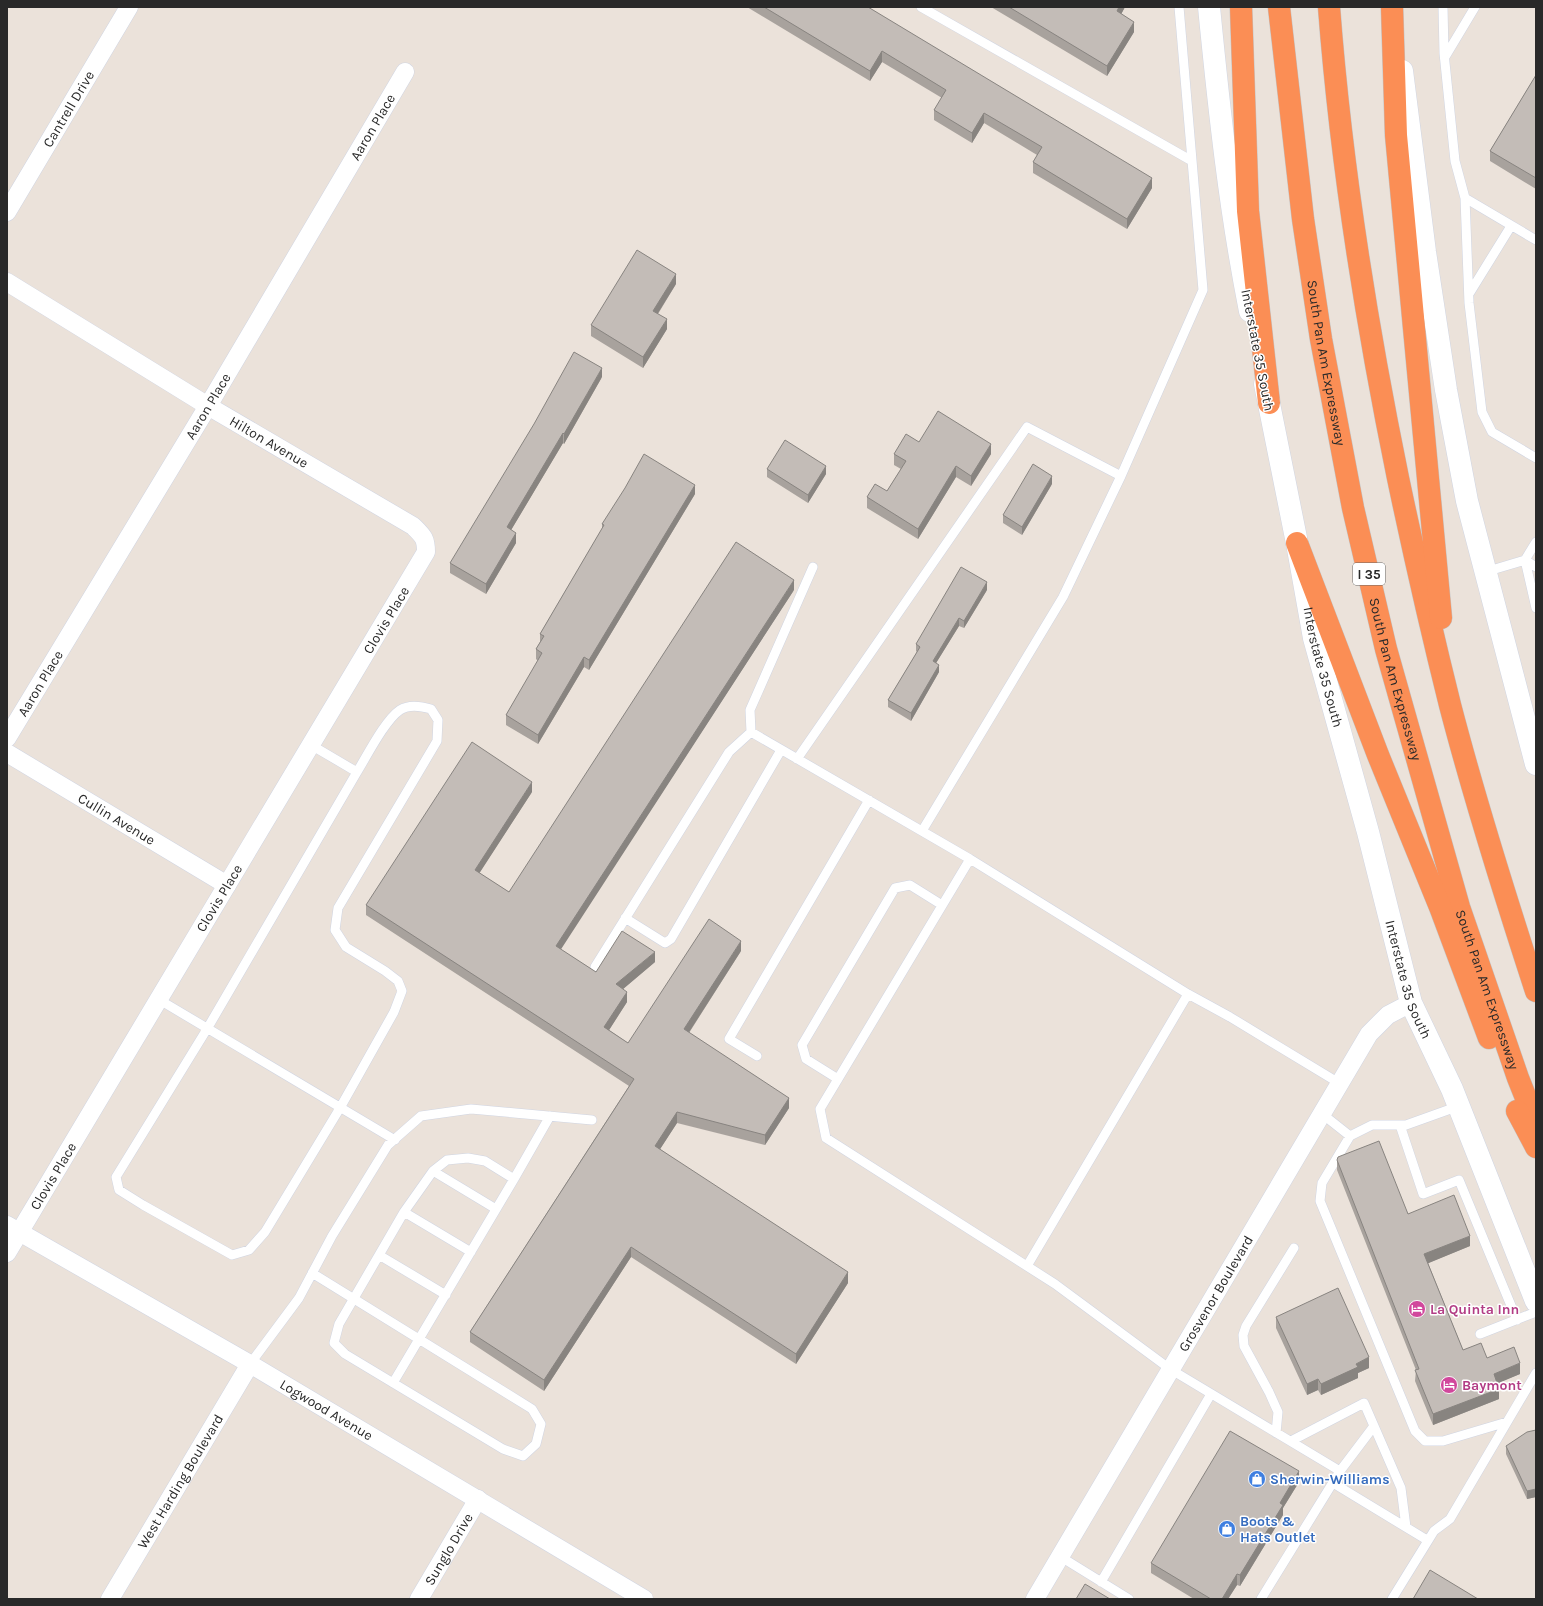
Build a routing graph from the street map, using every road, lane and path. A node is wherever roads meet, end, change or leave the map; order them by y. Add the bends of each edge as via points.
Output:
1 (129, 7) edge
2 (921, 7) edge
3 (1179, 7) edge
4 (1209, 7) edge
5 (1241, 7) edge
6 (1279, 7) edge
7 (1329, 7) edge
8 (1393, 7) edge
9 (1443, 7) edge
10 (1476, 7) edge
11 (1445, 57) junction
12 (405, 72) dead end
13 (1192, 161) junction
14 (1465, 198) junction
15 (7, 212) edge
16 (1511, 226) junction
17 (1536, 240) edge
18 (7, 282) edge
19 (1469, 294) junction
20 (1269, 403) junction
21 (208, 406) junction
22 (1536, 458) edge
23 (1121, 476) junction
24 (426, 542) joint
25 (1536, 542) edge
26 (1297, 543) junction
27 (1525, 560) junction
28 (813, 567) dead end
29 (1536, 567) edge
30 (1485, 573) junction
31 (1536, 608) edge
32 (1450, 705) junction
33 (751, 732) junction
34 (7, 738) edge
35 (311, 745) junction
36 (782, 750) junction
37 (7, 754) edge
38 (797, 759) junction
39 (1536, 764) edge
40 (357, 772) junction
41 (868, 800) junction
42 (922, 831) junction
43 (970, 859) junction
44 (227, 885) junction
45 (942, 905) junction
46 (625, 918) junction
47 (594, 967) dead end
48 (1536, 991) edge
49 (1188, 994) junction
50 (158, 1000) junction
51 (1411, 1004) junction
52 (207, 1029) junction
53 (757, 1056) dead end
54 (838, 1079) junction
55 (1339, 1083) junction
56 (1459, 1106) junction
57 (340, 1108) junction
58 (1321, 1113) junction
59 (550, 1116) junction
60 (592, 1120) dead end
61 (1536, 1123) edge
62 (1400, 1125) junction
63 (1350, 1136) junction
64 (395, 1140) junction
65 (1536, 1148) edge
66 (433, 1171) junction
67 (514, 1180) junction
68 (496, 1210) junction
69 (404, 1212) junction
70 (13, 1229) edge
71 (1294, 1248) dead end
72 (471, 1252) junction
73 (7, 1253) edge
74 (379, 1255) junction
75 (1027, 1266) junction
76 (312, 1273) junction
77 (446, 1295) junction
78 (354, 1298) junction
79 (1536, 1301) edge
80 (1536, 1312) edge
81 (1517, 1320) junction
82 (1480, 1334) dead end
83 (420, 1339) junction
84 (250, 1364) junction
85 (1170, 1369) junction
86 (1536, 1373) edge
87 (393, 1383) junction
88 (1211, 1394) junction
89 (1507, 1422) junction
90 (1374, 1426) junction
91 (1276, 1432) junction
92 (1291, 1442) junction
93 (1340, 1471) junction
94 (1333, 1483) junction
95 (478, 1500) junction
96 (1406, 1527) junction
97 (1427, 1540) junction
98 (1061, 1557) junction
99 (1101, 1582) junction
100 (110, 1599) edge
101 (419, 1599) edge
102 (644, 1599) edge
103 (1036, 1599) edge
104 (1129, 1599) edge
105 (1261, 1599) edge
106 (1392, 1599) edge

1 - 15 street, Cantrell Drive
2 - 13 lane
3 - 13 lane
4 - 20 main road, Interstate 35 South via 1240,260
5 - 20 highway via 1248,211
6 - 61 highway, South Pan Am Expressway / I 35 via 1303,219 1321,340 1355,515 1386,649 1459,907
7 - 32 highway via 1353,224 1373,349 1420,582
8 - 30 main road via 1446,390 1467,501
8 - 32 highway via 1396,135
9 - 11 lane
10 - 11 lane
11 - 14 lane via 1455,161
12 - 21 street, Aaron Place
13 - 23 lane via 1203,290
14 - 16 lane
14 - 19 lane
16 - 17 lane
16 - 19 lane
18 - 21 street, Hilton Avenue
19 - 22 lane via 1482,412 1492,432
20 - 26 main road, Interstate 35 South
21 - 24 street, Hilton Avenue via 413,526
21 - 34 street, Aaron Place
23 - 38 lane via 1027,427
23 - 42 lane via 1063,597
24 - 35 street, Clovis Place via 426,552 421,563
25 - 27 lane
26 - 51 main road, Interstate 35 South via 1314,638 1368,832
26 - 65 highway via 1378,755 1440,907 1514,1106
27 - 29 lane
27 - 30 lane
27 - 31 lane
28 - 33 lane via 750,710
30 - 39 main road
32 - 48 highway via 1513,922
33 - 36 lane
33 - 46 lane via 729,752
35 - 40 lane
35 - 44 street, Clovis Place
36 - 38 lane
36 - 46 lane via 672,939 666,943
37 - 44 street, Cullin Avenue
38 - 41 lane
40 - 52 lane
40 - 57 lane via 390,720 401,709 417,706 431,709 438,720 437,741 338,908 335,930 346,947 398,981 402,991 394,1012
41 - 42 lane
41 - 53 lane via 729,1039
42 - 43 lane
43 - 45 lane
43 - 49 lane
44 - 50 street, Clovis Place
45 - 54 lane
45 - 54 lane via 910,885 895,888 802,1045 806,1059
46 - 47 lane
49 - 55 lane
49 - 75 lane
50 - 52 lane
50 - 70 street, Clovis Place
51 - 55 street, Grosvenor Boulevard via 1388,1015 1369,1034
51 - 56 main road, Interstate 35 South
52 - 57 lane
52 - 57 lane via 116,1177 118,1190 143,1205 232,1255 249,1250 265,1232
54 - 75 lane via 820,1109 826,1138
55 - 58 street, Grosvenor Boulevard
56 - 62 lane
56 - 79 main road, Interstate 35 South
57 - 64 lane
58 - 63 lane
58 - 85 street, Grosvenor Boulevard
59 - 60 lane
59 - 64 lane via 471,1109 421,1116
59 - 67 lane
62 - 63 lane via 1372,1125
62 - 81 lane via 1423,1194 1459,1180
63 - 89 lane via 1322,1183 1320,1201 1415,1431 1425,1441 1443,1441
64 - 76 lane via 388,1145
66 - 67 lane via 447,1160 468,1158 485,1161
66 - 68 lane
66 - 69 lane
67 - 68 lane
68 - 72 lane
69 - 72 lane
69 - 74 lane
70 - 73 street, Clovis Place
70 - 84 street, Logwood Avenue
71 - 91 lane via 1243,1335 1244,1346 1278,1412
72 - 77 lane
74 - 77 lane
74 - 78 lane
75 - 85 lane
76 - 78 lane
76 - 84 lane via 298,1298
77 - 83 lane
78 - 83 lane
78 - 87 lane via 339,1324 334,1343 345,1354
80 - 81 lane
81 - 82 lane
83 - 87 lane
83 - 87 lane via 532,1409 540,1424 536,1444 523,1456 502,1449
84 - 95 street, Logwood Avenue
84 - 100 street, West Harding Boulevard
85 - 88 lane
85 - 98 street, Grosvenor Boulevard
86 - 89 lane
88 - 91 lane
88 - 99 lane
89 - 97 lane via 1450,1519
90 - 92 lane via 1364,1403
90 - 93 lane
90 - 96 lane via 1401,1488
91 - 92 lane
92 - 93 lane
93 - 94 lane
94 - 96 lane
94 - 105 lane
95 - 101 street, Sunglo Drive
95 - 102 street, Logwood Avenue
96 - 97 lane
97 - 106 lane
98 - 99 lane
98 - 103 street, Grosvenor Boulevard
99 - 104 lane

